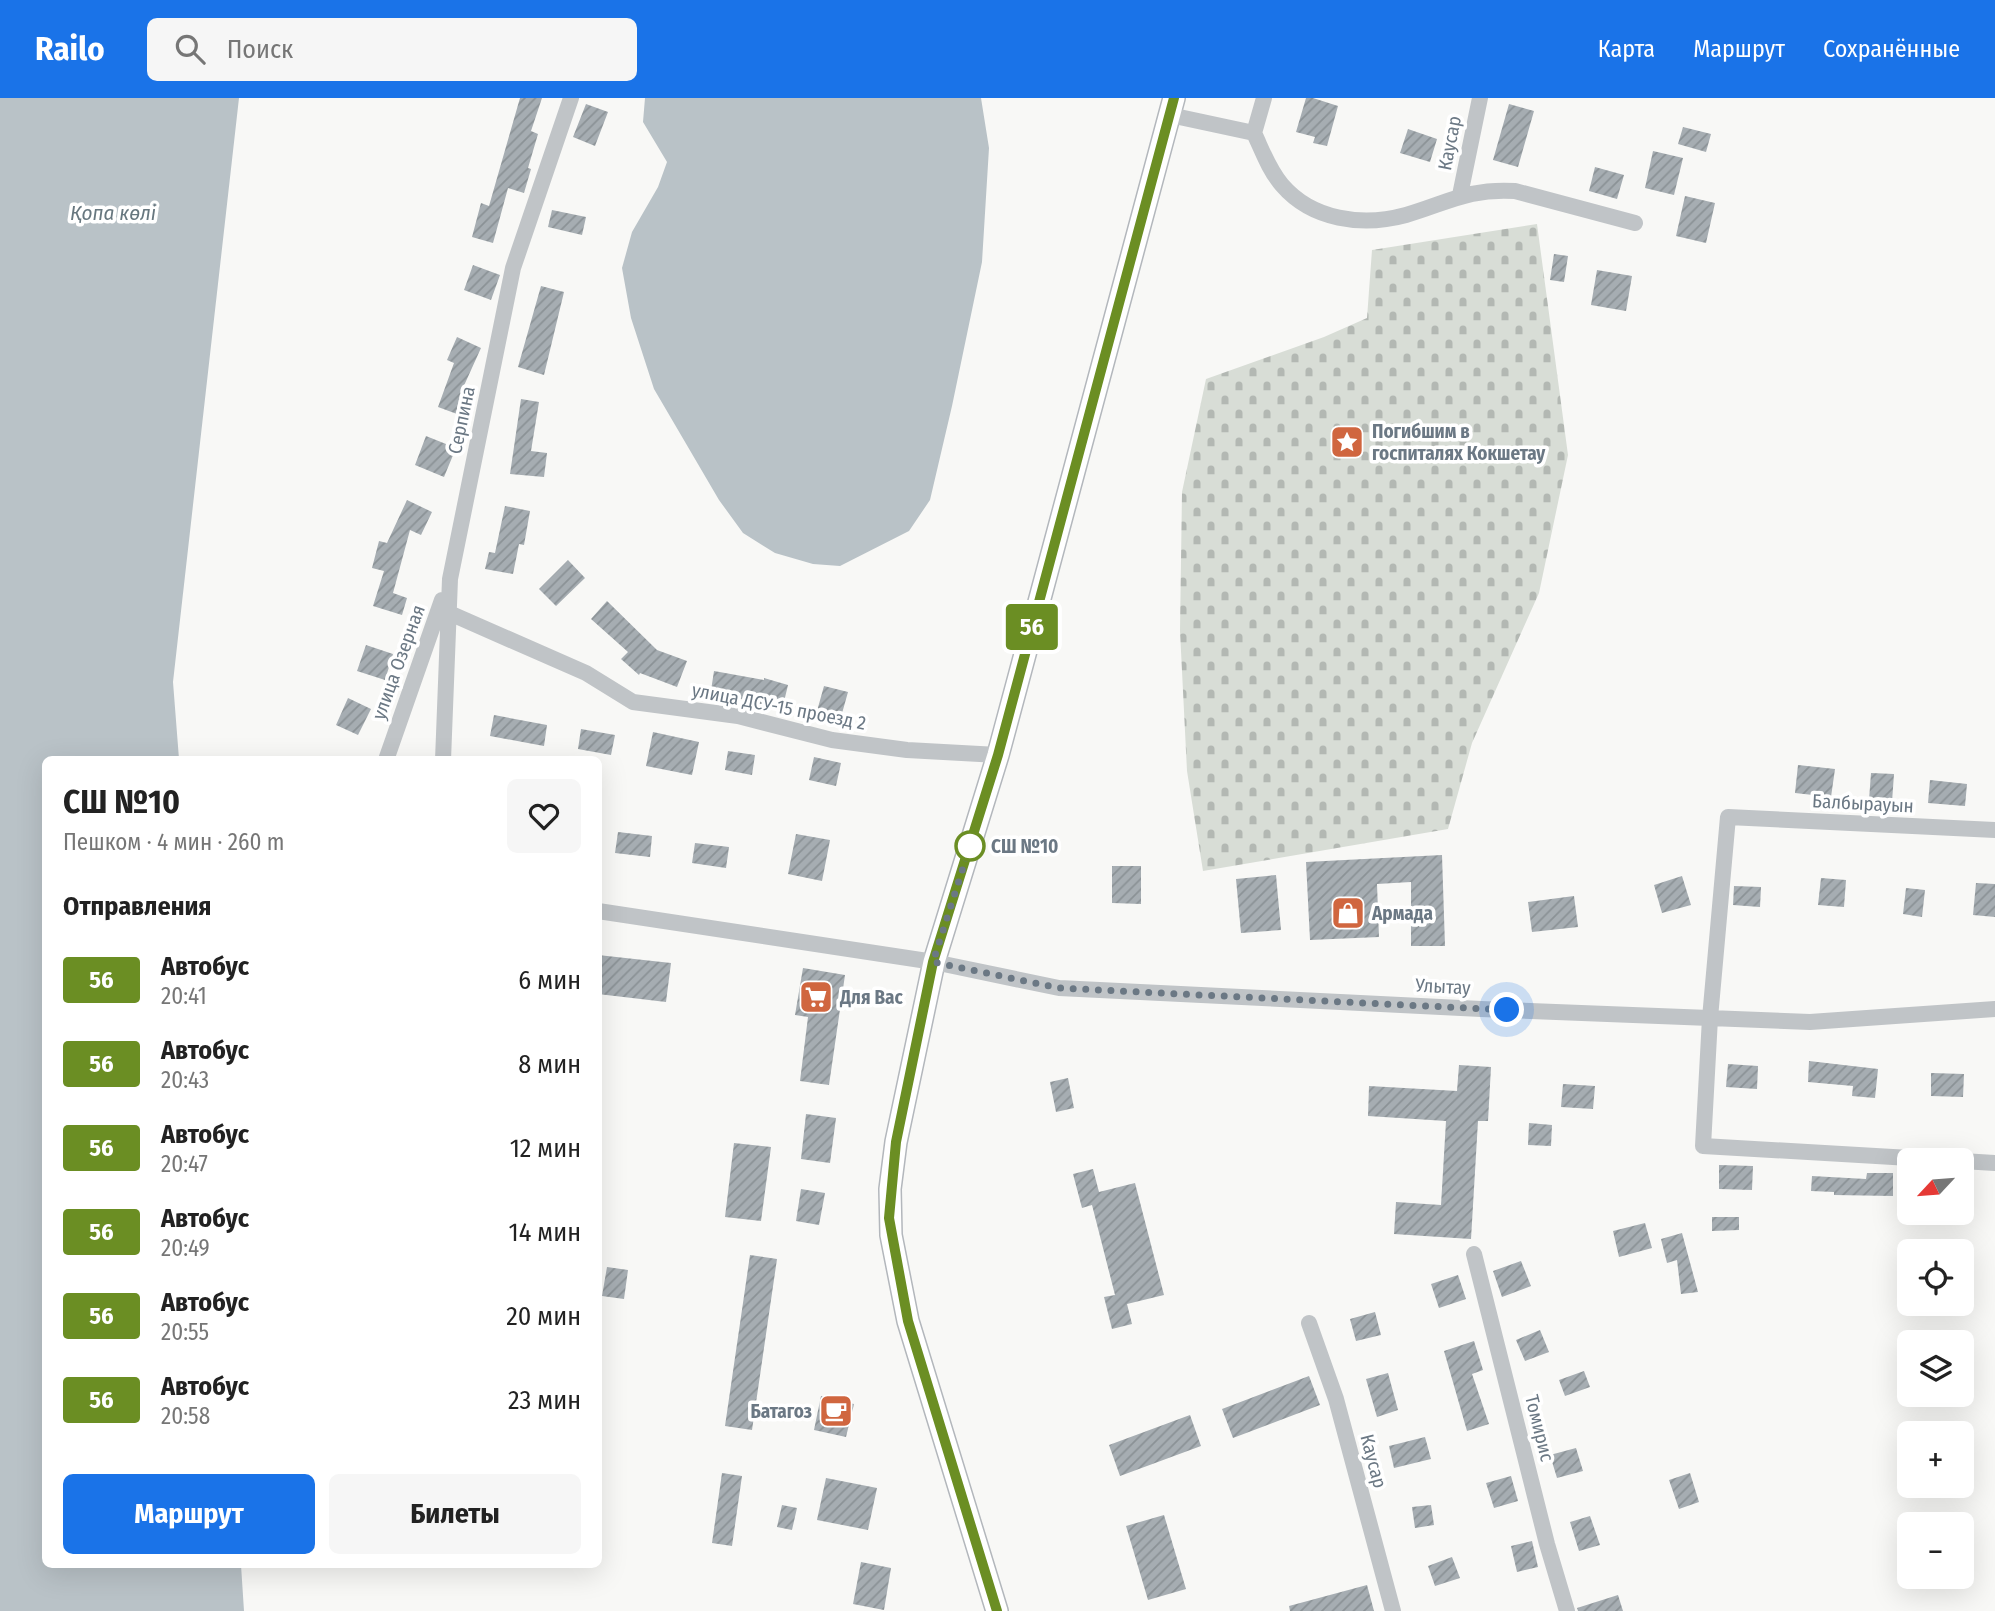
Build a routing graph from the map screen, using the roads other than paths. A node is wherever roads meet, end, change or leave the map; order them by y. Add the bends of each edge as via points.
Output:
1 (571, 98) edge
2 (1264, 98) edge
3 (1480, 98) edge
4 (1172, 106) edge
5 (1254, 133) junction
6 (1460, 195) junction
7 (1635, 223) dead end
8 (450, 579) junction
9 (447, 612) junction
10 (998, 755) junction
11 (387, 756) edge
12 (443, 756) edge
13 (1995, 830) edge
14 (602, 912) edge
15 (933, 962) junction
16 (1995, 1009) edge
17 (1710, 1018) junction
18 (1897, 1157) edge
19 (1974, 1162) edge
20 (1995, 1163) edge
21 (1474, 1254) dead end
22 (1309, 1323) dead end
23 (997, 1611) edge
24 (1393, 1611) edge
25 (1567, 1611) edge

1 - 8 street, Серпина via 513,268
2 - 5 street
3 - 6 street, Каусар
4 - 5 street
4 - 10 main road
5 - 6 street via 1267,161 1296,199 1339,219 1406,215
6 - 7 street via 1515,191
8 - 9 street, Серпина
8 - 11 street, улица Озерная
9 - 10 street, улица ДСУ-15 проезд 2 via 586,673 633,702 738,716 832,740
9 - 12 street, Серпина
10 - 15 main road
13 - 17 street, Балбырауын via 1728,817
14 - 15 street
15 - 17 street, Улытау via 1059,988
15 - 23 main road via 896,1142 891,1235 913,1342
16 - 17 street, Улытау via 1810,1022
17 - 18 street via 1703,1146
19 - 20 street
21 - 25 street, Томирис
22 - 24 street, Каусар via 1336,1399

